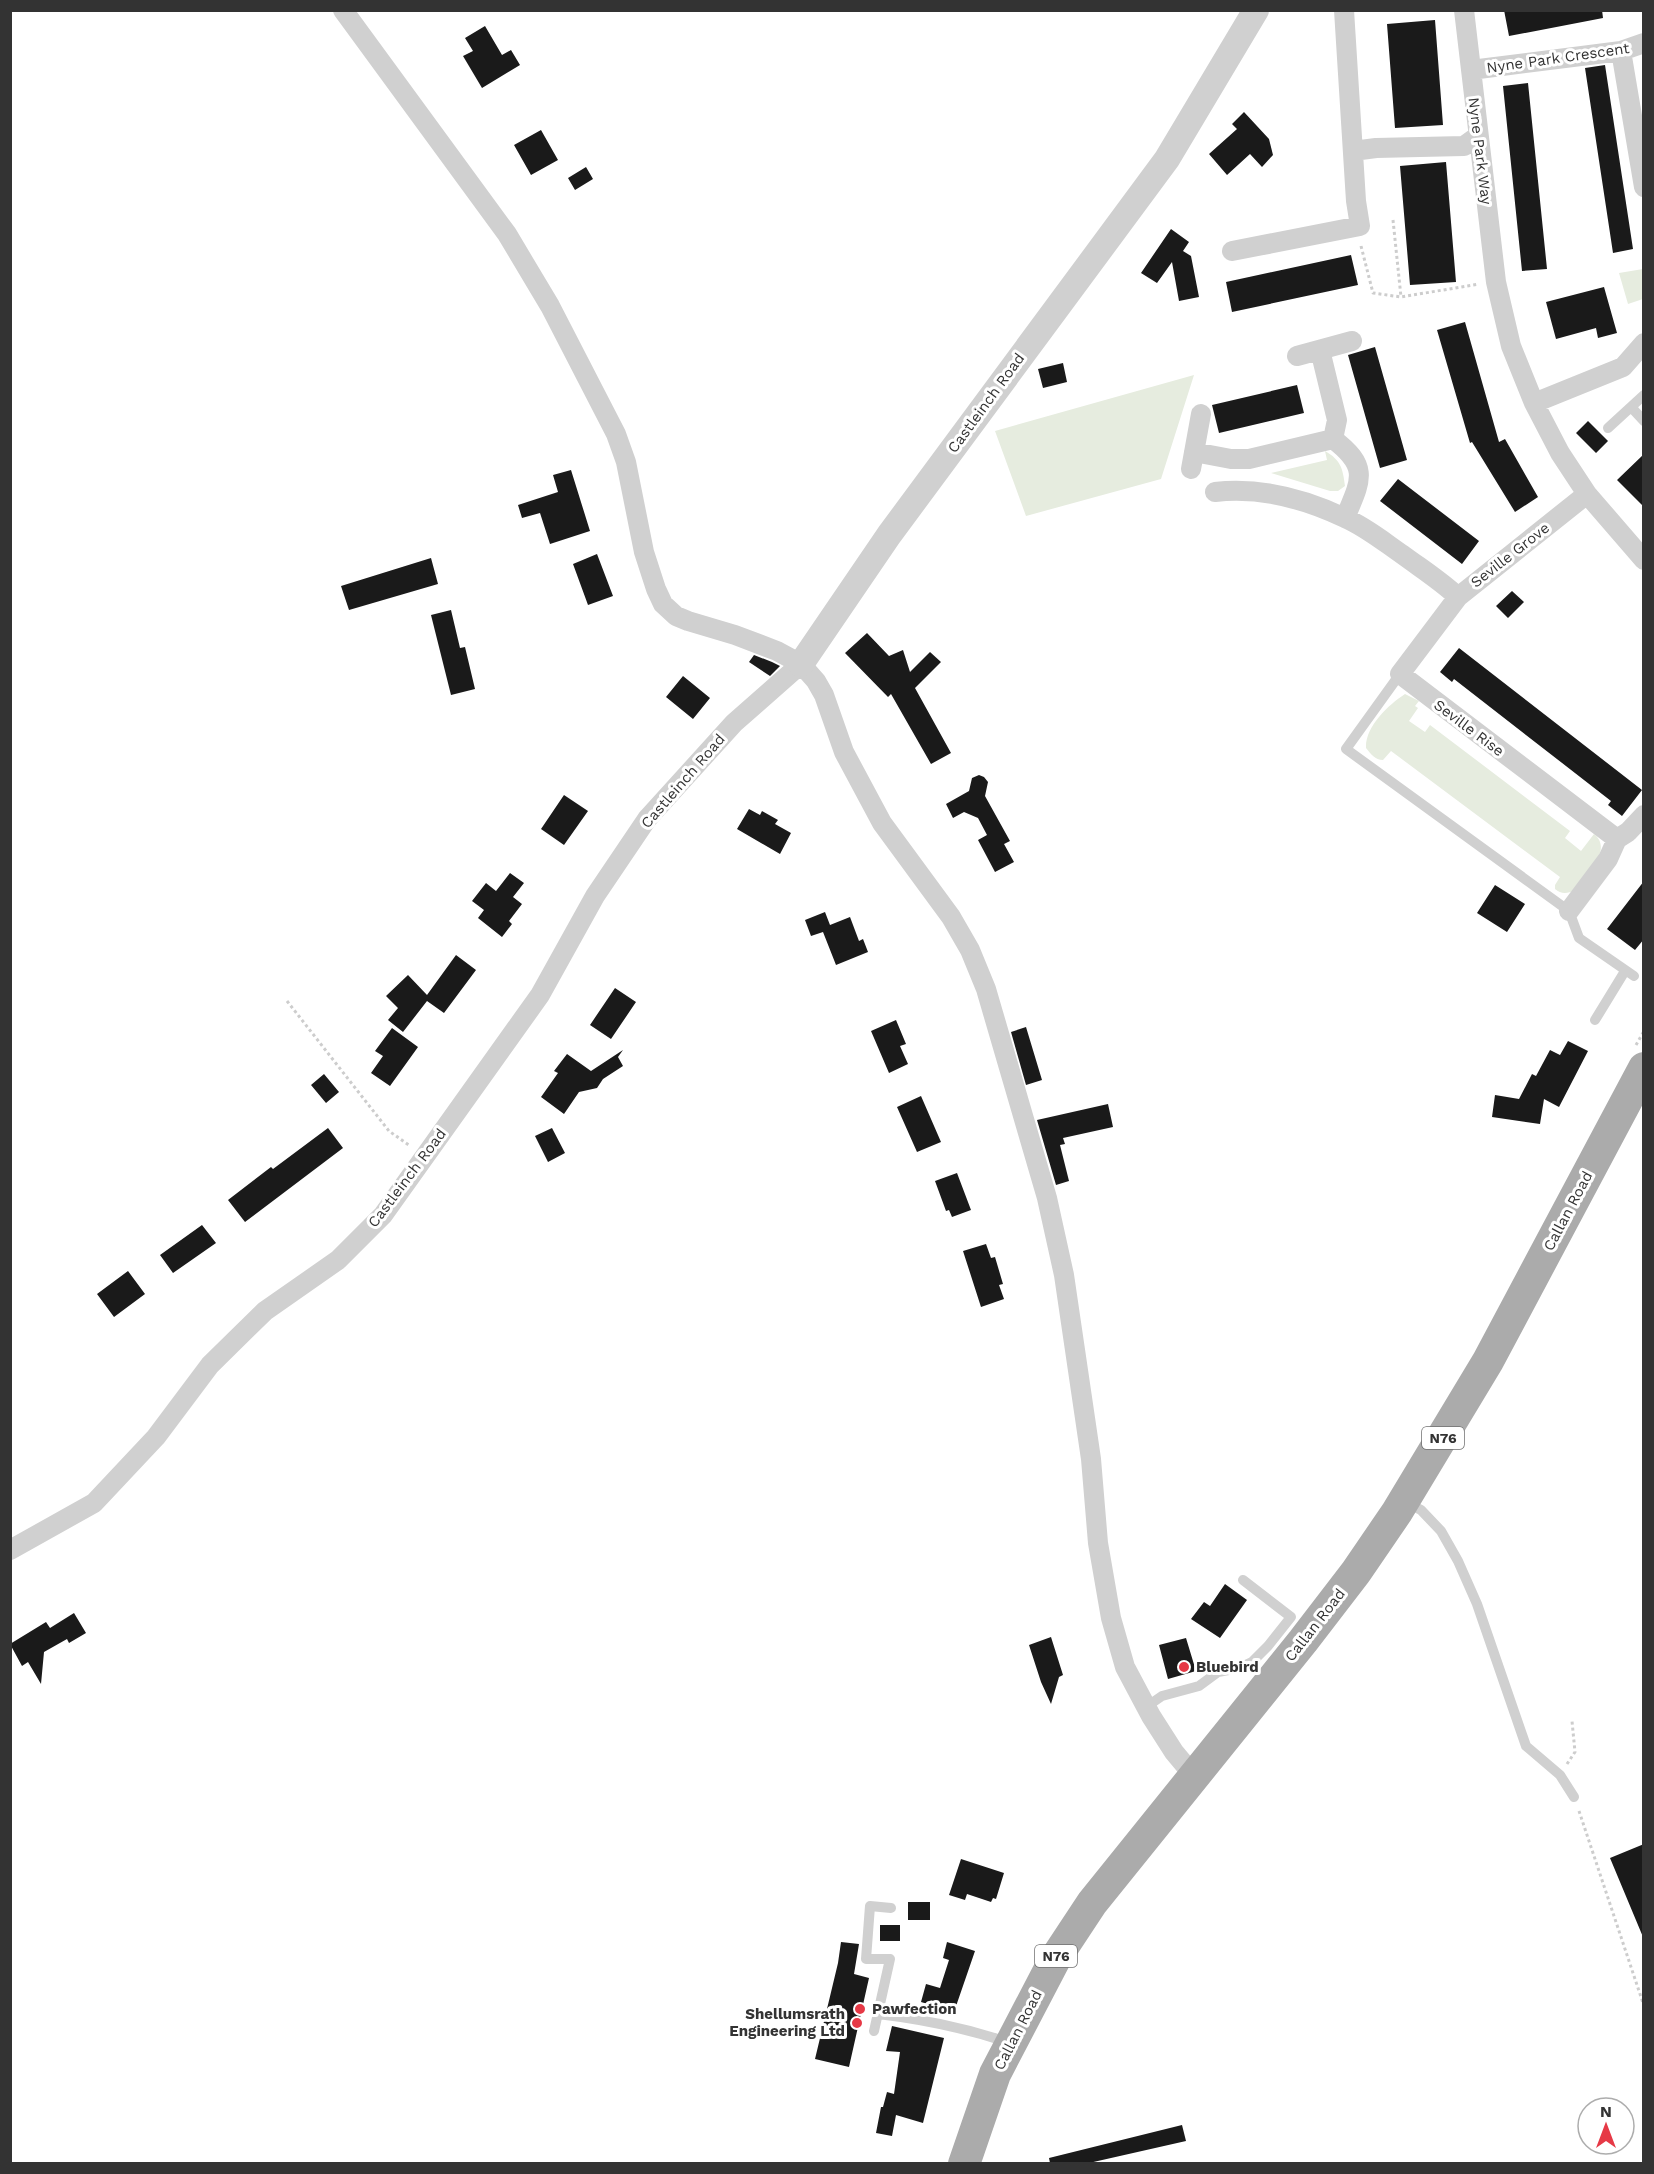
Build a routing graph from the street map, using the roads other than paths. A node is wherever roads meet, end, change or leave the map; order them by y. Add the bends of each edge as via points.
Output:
1 (343, 10) edge
2 (1257, 10) edge
3 (1344, 10) edge
4 (1464, 10) edge
5 (1644, 43) edge
6 (1621, 51) junction
7 (1471, 70) junction
8 (1478, 136) junction
9 (1353, 151) junction
10 (1643, 179) edge
11 (1232, 251) dead end
12 (1352, 341) dead end
13 (1644, 342) edge
14 (1320, 350) junction
15 (1297, 356) dead end
16 (1644, 395) edge
17 (1534, 402) junction
18 (1631, 407) junction
19 (1201, 414) dead end
20 (1644, 421) edge
21 (1608, 428) dead end
22 (1333, 439) junction
23 (1215, 492) dead end
24 (1587, 494) junction
25 (1345, 518) junction
26 (1640, 549) edge
27 (1458, 597) junction
28 (801, 664) junction
29 (1400, 674) junction
30 (1644, 815) edge
31 (1617, 839) junction
32 (1569, 911) junction
33 (1595, 1020) dead end
34 (1644, 1068) edge
35 (1404, 1501) junction
36 (10, 1550) edge
37 (1243, 1580) dead end
38 (1146, 1707) junction
39 (1194, 1776) junction
40 (1574, 1797) road end
41 (891, 1908) dead end
42 (878, 2014) junction
43 (874, 2031) dead end
44 (1011, 2043) junction
45 (964, 2163) edge

1 - 28 street via 507,234 550,306 616,434 626,462 644,552 663,603 676,616 777,651
2 - 28 street, Castleinch Road via 1167,159 889,535
3 - 9 street
4 - 7 street, Nyne Park Way
5 - 6 street, Nyne Park Crescent
6 - 7 street, Nyne Park Crescent
6 - 10 street
7 - 8 street, Nyne Park Way
8 - 9 street via 1464,146
8 - 17 street, Nyne Park Way via 1497,286 1511,346
9 - 11 street via 1360,226
12 - 14 street
13 - 17 street via 1623,367
14 - 15 street
14 - 22 street via 1337,420
16 - 18 lane
17 - 24 street
18 - 20 lane
18 - 21 lane
19 - 22 street via 1192,461 1249,459
22 - 25 street via 1349,452 1360,471
23 - 25 street, Seville Grove via 1232,490 1287,497
24 - 26 street
24 - 27 street, Seville Grove
25 - 27 street, Seville Grove
27 - 29 street
28 - 36 street, Castleinch Road via 734,723 647,819 595,896 540,995 383,1215 338,1260 265,1311 210,1365 156,1437 94,1503
28 - 38 street via 824,695 844,752 882,824 951,917 986,989 1047,1198 1064,1275 1111,1618 1125,1667
29 - 31 street, Seville Rise
29 - 32 lane via 1346,749
30 - 31 street
31 - 32 street via 1608,859
32 - 33 lane via 1578,938 1629,974
34 - 35 main road, Callan Road / N76 via 1488,1361
35 - 39 main road, Callan Road / N76 via 1343,1589
35 - 40 lane via 1421,1510 1441,1531 1477,1605 1526,1746 1560,1775
37 - 38 lane via 1291,1617 1252,1662 1218,1672 1199,1686 1162,1696
38 - 39 street
39 - 44 main road, Callan Road / N76 via 1073,1929
41 - 42 lane via 870,1906 866,1959 890,1959
42 - 43 lane
42 - 44 lane via 981,2033
44 - 45 main road, Callan Road / N76 via 995,2074

